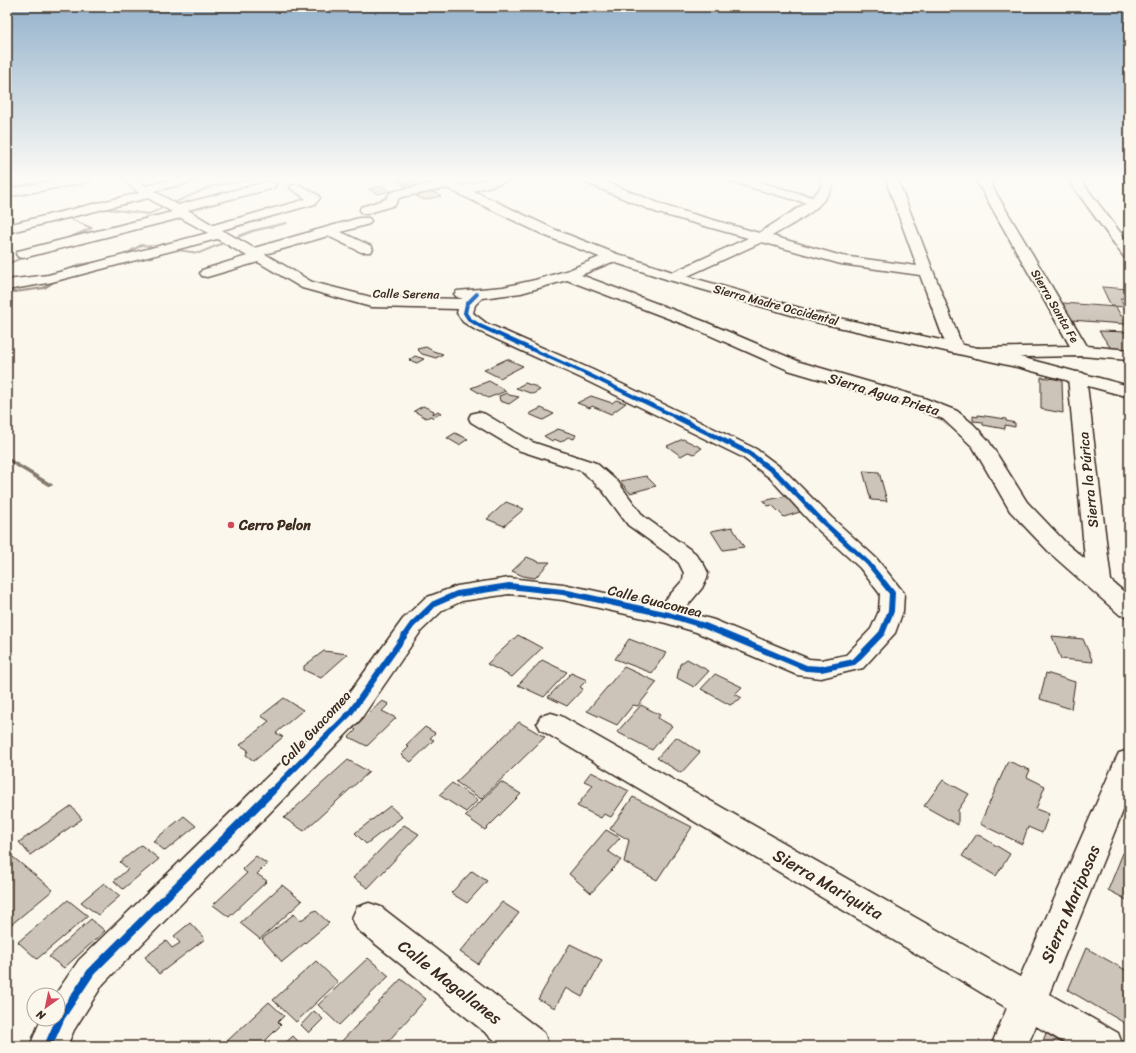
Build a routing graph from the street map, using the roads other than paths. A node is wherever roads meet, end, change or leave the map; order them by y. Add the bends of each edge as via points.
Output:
1 (122, 227) edge
2 (208, 227) edge
3 (231, 227) edge
4 (338, 227) edge
5 (539, 227) edge
6 (722, 227) edge
7 (778, 227) edge
8 (910, 227) edge
9 (1010, 227) edge
10 (1113, 227) edge
11 (328, 231) junction
12 (216, 232) junction
13 (7, 238) edge
14 (760, 238) junction
15 (1122, 238) edge
16 (366, 249) dead end
17 (23, 254) junction
18 (1129, 254) edge
19 (256, 255) junction
20 (612, 257) junction
21 (927, 272) junction
22 (207, 273) dead end
23 (570, 276) junction
24 (674, 277) junction
25 (48, 279) junction
26 (7, 285) edge
27 (472, 299) junction
28 (955, 348) junction
29 (1082, 351) junction
30 (978, 353) junction
31 (1129, 355) edge
32 (1077, 377) junction
33 (1129, 392) edge
34 (478, 418) dead end
35 (1098, 583) junction
36 (1129, 609) edge
37 (670, 615) junction
38 (551, 723) dead end
39 (1126, 777) edge
40 (369, 918) dead end
41 (1029, 1001) junction
42 (48, 1046) edge
43 (531, 1046) edge
44 (1009, 1046) edge
45 (1105, 1046) edge

1 - 17 street
2 - 12 street, Calle Serena
3 - 12 street
4 - 11 street
5 - 20 street, Sierra Madre Occidental
6 - 14 street
7 - 14 street
8 - 21 street
9 - 29 street, Sierra Santa Fe
10 - 15 street
11 - 16 street
11 - 19 street
12 - 19 street, Calle Serena
12 - 25 street
13 - 17 street
14 - 21 street via 855,263
14 - 24 street
15 - 18 street
17 - 25 street
19 - 22 street
19 - 27 street, Calle Serena via 307,286 371,302 408,304
20 - 23 street, Calle Serena
20 - 24 street, Sierra Madre Occidental
21 - 28 street
23 - 27 street, Calle Serena
23 - 35 street, Sierra Agua Prieta via 698,324 794,366 917,402 950,415 981,444 1018,506 1059,549
24 - 28 street, Sierra Madre Occidental via 822,318
25 - 26 street
27 - 37 street, Calle Guacomea via 465,313 480,326 587,374 749,453 777,474 868,564 892,593 891,611 882,633 854,662 821,669 806,668 705,626
28 - 30 street, Sierra Madre Occidental
29 - 30 street
29 - 31 street
30 - 32 street, Sierra Madre Occidental
32 - 33 street, Sierra Madre Occidental
32 - 35 street, Sierra la Púrica
34 - 37 street via 525,446 590,468 608,485 635,521 680,552 696,573 695,581 675,601
35 - 36 street, Sierra Agua Prieta
37 - 42 street, Calle Guacomea via 563,592 509,586 457,594 434,604 412,624 350,713 91,972 61,1017
38 - 41 street, Sierra Mariquita
39 - 41 street, Sierra Mariposas
40 - 43 street, Calle Magallanes
41 - 44 street, Sierra Mariposas
41 - 45 street, Sierra Mariquita

